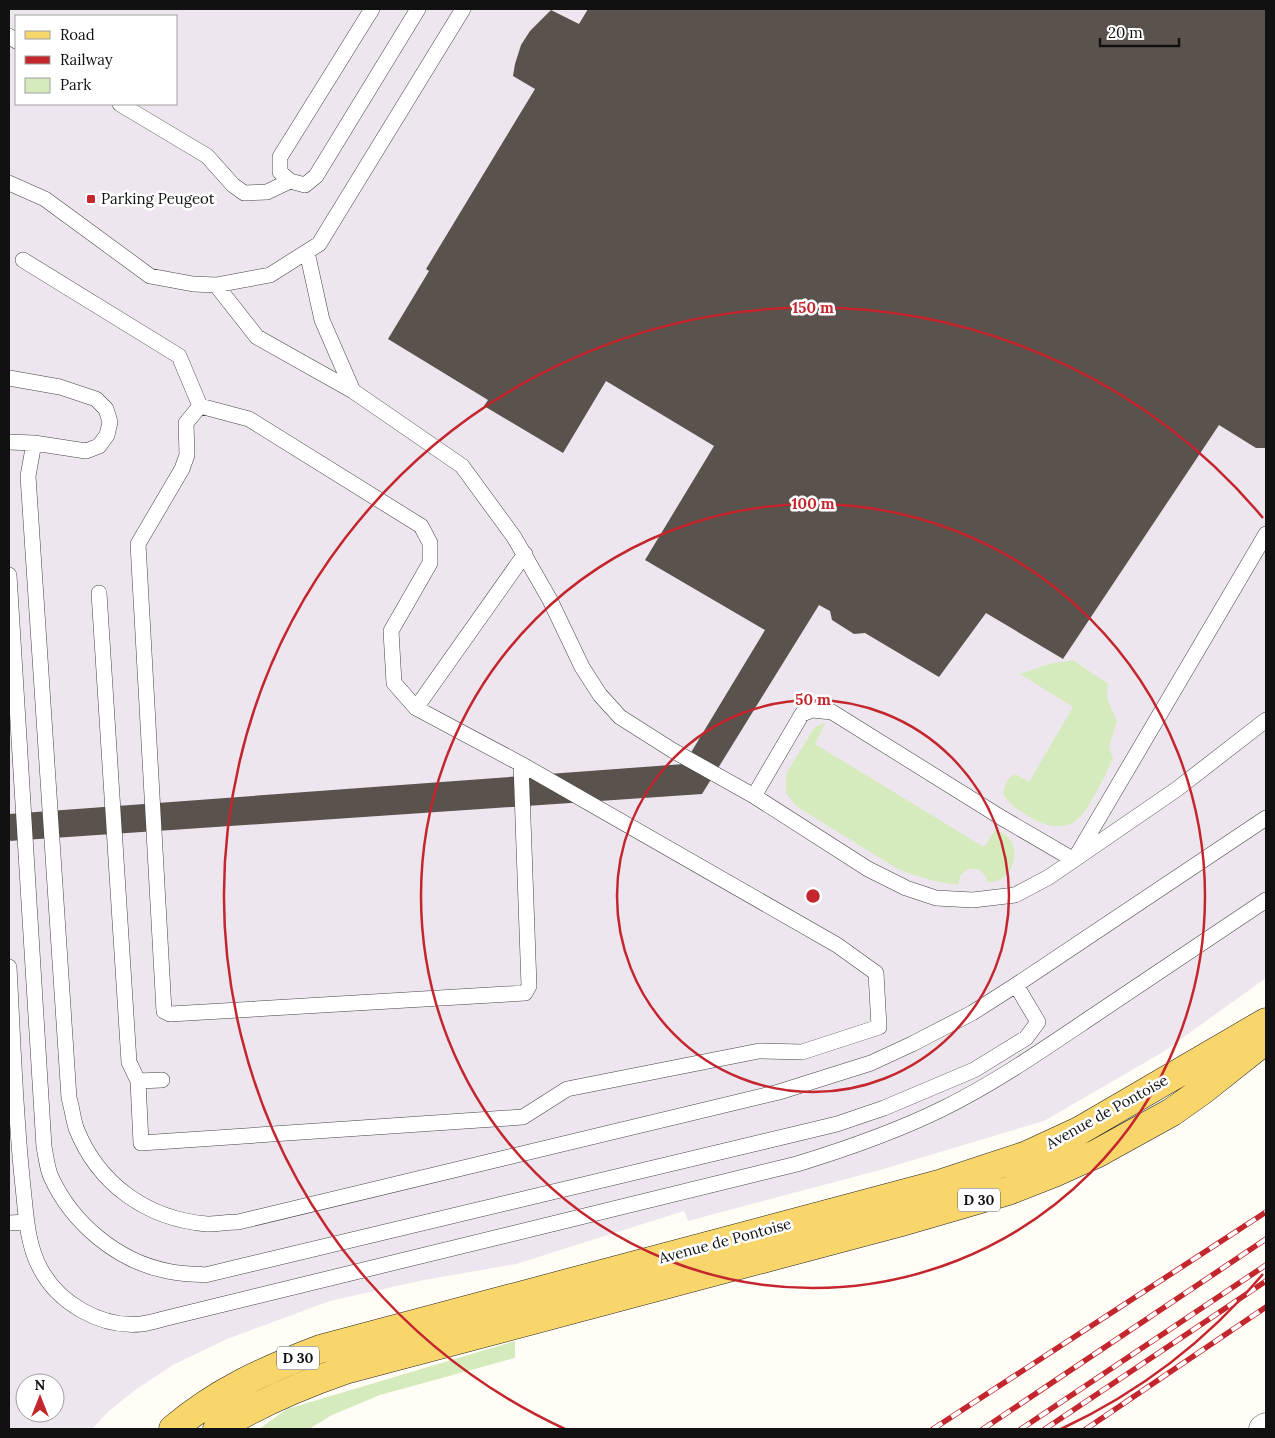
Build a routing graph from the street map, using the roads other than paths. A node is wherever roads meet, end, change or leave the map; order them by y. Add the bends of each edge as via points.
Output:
1 (372, 9) edge
2 (418, 9) edge
3 (463, 9) edge
4 (122, 105) edge
5 (290, 181) junction
6 (9, 183) edge
7 (307, 252) junction
8 (23, 260) dead end
9 (216, 285) junction
10 (9, 378) edge
11 (353, 391) junction
12 (200, 406) junction
13 (9, 442) edge
14 (34, 443) junction
15 (1266, 534) edge
16 (525, 554) junction
17 (9, 575) edge
18 (99, 593) dead end
19 (10, 626) edge
20 (416, 708) junction
21 (1266, 720) edge
22 (522, 764) junction
23 (754, 796) junction
24 (1266, 818) edge
25 (1074, 860) junction
26 (1266, 900) edge
27 (9, 967) edge
28 (1016, 985) junction
29 (1266, 1022) edge
30 (1266, 1040) edge
31 (162, 1080) dead end
32 (138, 1081) junction
33 (27, 1222) junction
34 (9, 1223) edge
35 (173, 1429) edge
36 (217, 1429) edge

1 - 5 lane via 280,157 280,172
2 - 5 lane via 316,176 305,184
3 - 7 lane via 319,244
4 - 5 lane via 207,156 244,193 267,192
6 - 9 lane via 45,199 150,276
7 - 9 lane via 270,275
7 - 11 lane via 322,320
8 - 12 lane via 179,356
9 - 11 lane via 257,337
10 - 14 lane via 60,387 96,399 106,409 110,422 108,435 99,446 86,452
11 - 16 lane via 462,466
12 - 20 lane via 249,419 421,526 430,544 430,563 391,631 394,683
12 - 22 lane via 186,423 187,455 182,469 138,544 164,1012 525,993 529,986
13 - 14 lane
14 - 28 lane via 28,476 69,1098 76,1126 88,1153 120,1190 152,1211 180,1220 209,1224 238,1222 779,1092 871,1063 972,1013
15 - 25 lane
16 - 20 lane
16 - 23 lane via 582,667 600,695 620,717
17 - 19 lane
18 - 32 lane via 129,1062
19 - 28 lane via 44,1147 50,1176 66,1203 108,1246 136,1261 167,1271 206,1275 837,1124 974,1070 1026,1038 1038,1022
20 - 22 lane
21 - 25 lane via 1177,789
22 - 32 lane via 837,945 876,973 880,1027 802,1052 759,1051 567,1089 523,1117 141,1143
23 - 25 lane via 868,869 906,888 936,898 973,900 1015,895
23 - 25 lane via 802,714 812,710 832,712
24 - 28 lane
26 - 33 lane via 988,1084 895,1130 797,1164 139,1324 92,1316 53,1288 31,1246
27 - 33 lane via 20,1161
29 - 35 main road, Avenue de Pontoise / D 30 via 1079,1131 1006,1163 939,1184 320,1349 250,1378
30 - 36 main road, Avenue de Pontoise / D 30 via 1172,1112 1096,1154 1008,1191 898,1224 344,1370 273,1398
31 - 32 lane
33 - 34 lane

